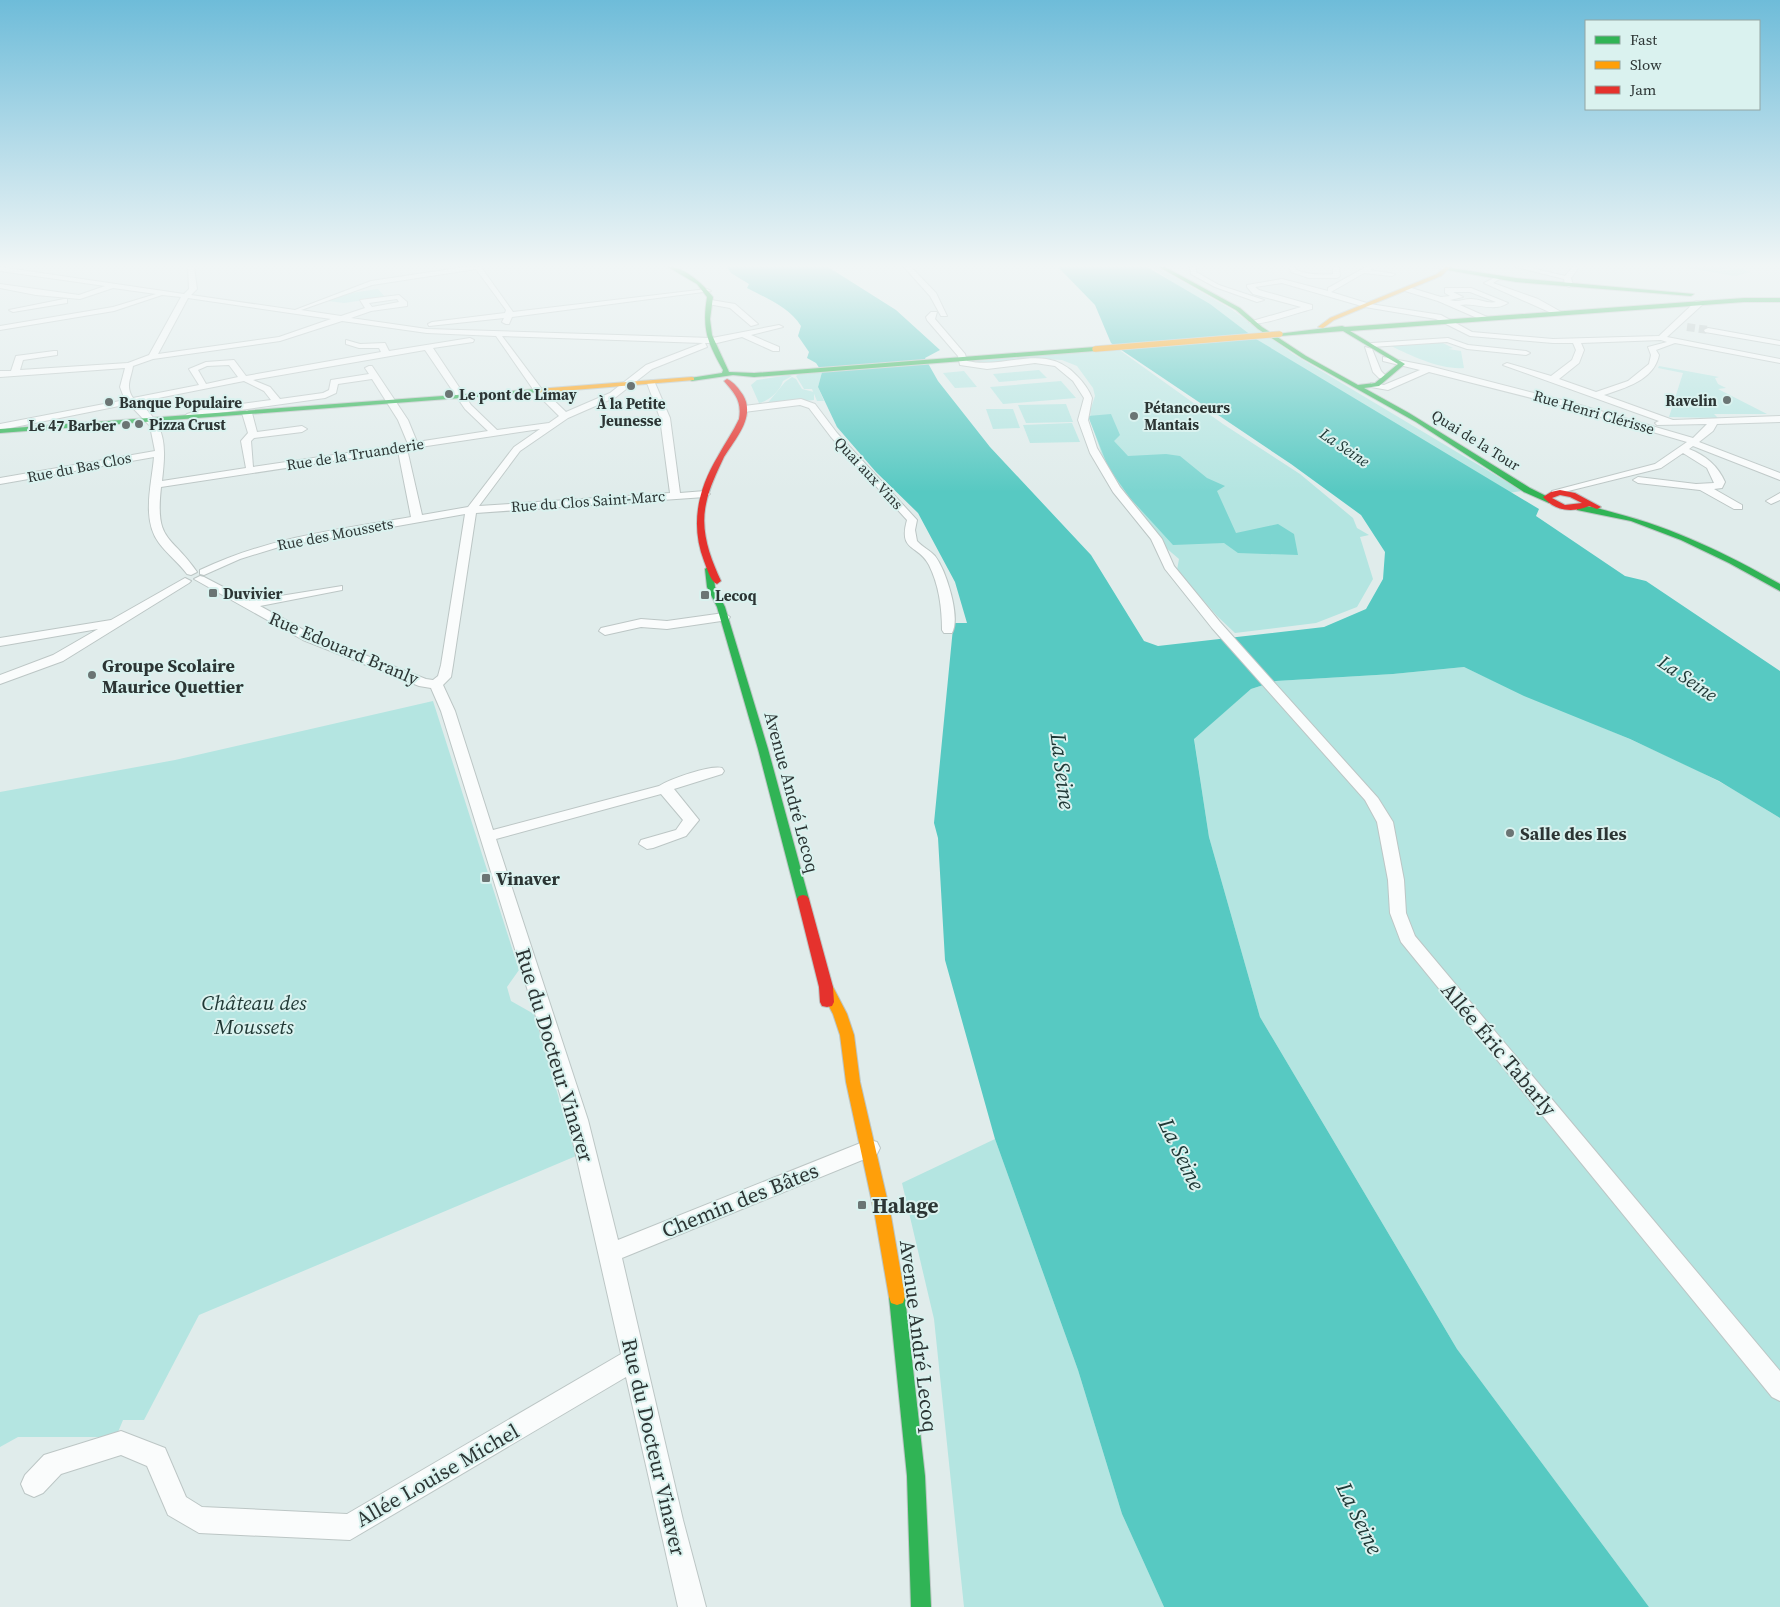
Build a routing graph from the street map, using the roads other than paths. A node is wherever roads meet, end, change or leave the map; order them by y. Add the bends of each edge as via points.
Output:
1 (160, 342) edge
2 (259, 342) edge
3 (454, 342) edge
4 (504, 342) edge
5 (712, 342) edge
6 (714, 342) edge
7 (715, 342) edge
8 (761, 342) edge
9 (948, 342) edge
10 (1185, 342) edge
11 (1283, 342) edge
12 (1359, 342) edge
13 (1362, 342) edge
14 (1426, 342) edge
15 (1454, 342) edge
16 (1529, 342) edge
17 (1576, 342) edge
18 (1674, 342) edge
19 (1680, 342) edge
20 (428, 346) junction
21 (1370, 347) junction
22 (776, 349) dead end
23 (1526, 352) junction
24 (54, 353) dead end
25 (386, 353) junction
26 (152, 357) junction
27 (362, 357) junction
28 (962, 359) junction
29 (1386, 359) junction
30 (1780, 361) edge
31 (1401, 362) junction
32 (129, 365) junction
33 (1507, 365) junction
34 (1429, 369) junction
35 (15, 373) junction
36 (0, 374) edge
37 (374, 376) junction
38 (742, 377) junction
39 (243, 378) junction
40 (725, 378) junction
41 (1554, 378) junction
42 (651, 383) junction
43 (628, 384) junction
44 (1492, 384) junction
45 (203, 386) junction
46 (1370, 386) junction
47 (538, 390) junction
48 (460, 396) junction
49 (1594, 396) junction
50 (129, 400) junction
51 (277, 401) junction
52 (389, 402) junction
53 (749, 409) junction
54 (1762, 410) dead end
55 (247, 412) junction
56 (1597, 412) junction
57 (565, 416) junction
58 (189, 417) junction
59 (1779, 419) edge
60 (153, 420) junction
61 (1418, 421) junction
62 (1669, 421) junction
63 (1643, 422) junction
64 (1691, 422) junction
65 (554, 423) junction
66 (1714, 423) junction
67 (0, 427) edge
68 (302, 429) dead end
69 (0, 431) edge
70 (495, 433) junction
71 (252, 435) junction
72 (1693, 442) junction
73 (413, 446) junction
74 (402, 447) junction
75 (1683, 450) junction
76 (158, 453) junction
77 (251, 468) junction
78 (1780, 478) edge
79 (1638, 480) dead end
80 (0, 481) edge
81 (156, 485) junction
82 (1585, 486) junction
83 (1704, 488) junction
84 (675, 494) junction
85 (705, 494) junction
86 (1553, 496) junction
87 (1582, 502) junction
88 (1738, 507) dead end
89 (471, 510) junction
90 (417, 519) junction
91 (195, 576) junction
92 (338, 588) dead end
93 (1780, 588) edge
94 (248, 605) junction
95 (723, 612) junction
96 (115, 624) junction
97 (948, 630) dead end
98 (605, 631) dead end
99 (0, 642) edge
100 (0, 680) edge
101 (436, 684) junction
102 (717, 772) dead end
103 (664, 789) junction
104 (489, 836) junction
105 (646, 844) dead end
106 (826, 987) junction
107 (827, 1013) dead end
108 (838, 1050) dead end
109 (850, 1074) junction
110 (870, 1148) junction
111 (610, 1253) junction
112 (634, 1359) junction
113 (1780, 1388) edge
114 (34, 1484) dead end
115 (692, 1607) edge
116 (921, 1607) edge

1 - 26 street
2 - 26 street
3 - 20 street
4 - 47 street
5 - 43 street via 649,367
6 - 40 main road via 726,370
7 - 38 main road
8 - 22 street
9 - 28 street
10 - 28 main road, bridge
11 - 46 main road via 1315,363
12 - 21 main road
13 - 21 main road
14 - 21 street
15 - 23 street via 1468,347
16 - 23 street
17 - 41 street via 1580,350 1576,361
18 - 49 street via 1651,349 1655,355 1653,365 1631,383
19 - 30 street
20 - 25 street
20 - 48 street
21 - 29 main road
21 - 31 main road
21 - 46 street via 1374,365
23 - 33 street
24 - 35 street via 19,358
25 - 27 street
25 - 27 street via 382,345 352,345
26 - 32 street
27 - 37 street
27 - 39 street
28 - 38 main road
28 - 113 street, Allée Éric Tabarly via 964,363 977,366 1036,361 1054,363 1064,367 1085,391 1088,398 1083,420 1100,465 1149,529 1167,558 1169,568 1371,798 1385,822 1396,880 1398,913 1407,938
29 - 31 street, Rue Henri Clérisse
29 - 46 main road via 1394,366
31 - 34 street, Rue Henri Clérisse
31 - 46 main road via 1402,367
32 - 35 street
32 - 50 street via 124,384
33 - 41 street
33 - 44 street
34 - 44 street, Rue Henri Clérisse
34 - 46 street
35 - 36 street
37 - 51 street via 334,382 332,391 325,395
37 - 52 street
38 - 40 main road
38 - 53 main road
39 - 45 street
39 - 45 street via 231,362 206,364 193,369
39 - 51 street via 267,389
40 - 42 main road
40 - 53 main road
41 - 49 street
42 - 43 main road
42 - 84 street via 665,418
43 - 47 main road
43 - 57 street via 614,395
44 - 56 street, Rue Henri Clérisse
45 - 50 street
46 - 61 main road
46 - 61 main road
47 - 48 main road
47 - 57 street
48 - 52 main road
48 - 70 street
49 - 62 street
50 - 60 street
50 - 67 street
51 - 58 street
52 - 55 main road
52 - 73 street via 402,420
53 - 85 main road, Avenue André Lecoq via 717,464
53 - 97 street, Quai aux Vins via 801,402 812,406 834,435 912,520 910,537 918,550 934,562 941,578 948,608
54 - 59 street
55 - 58 main road
55 - 71 street
56 - 63 street
56 - 63 street, Rue Henri Clérisse
57 - 65 street
58 - 60 main road
59 - 66 street
60 - 69 main road
60 - 76 street, Rue Edouard Branly via 159,438
61 - 86 main road, Quai de la Tour via 1519,485
62 - 63 street
62 - 64 street
63 - 64 street
63 - 72 street, Rue Henri Clérisse
64 - 66 street
65 - 70 street, Rue de la Truanderie
65 - 89 street via 516,449
66 - 72 street
68 - 71 street
70 - 73 street, Rue de la Truanderie
71 - 77 street via 246,441
72 - 75 street
72 - 78 street, Rue Henri Clérisse
73 - 74 street, Rue de la Truanderie
74 - 77 street, Rue de la Truanderie
74 - 90 street
75 - 82 street via 1658,466
75 - 83 street via 1698,456 1719,479 1718,486
76 - 80 street, Rue du Bas Clos
76 - 81 street, Rue Edouard Branly
77 - 81 street, Rue de la Truanderie
79 - 83 street
81 - 91 street, Rue Edouard Branly via 156,527 163,544
82 - 86 street
82 - 87 street via 1579,491
83 - 88 street
84 - 85 street, Rue du Clos Saint-Marc
84 - 89 street, Rue du Clos Saint-Marc
85 - 95 main road, Avenue André Lecoq via 700,520 702,544 709,581
86 - 87 main road, Quai de la Tour via 1562,507
87 - 93 main road, Quai de la Tour via 1668,529 1705,545
89 - 90 street, Rue des Moussets
89 - 101 street via 453,633 444,677
90 - 91 street, Rue des Moussets via 278,544 236,557
91 - 94 street, Rue Edouard Branly
91 - 96 street, Rue des Moussets
92 - 94 street
94 - 101 street, Rue Edouard Branly via 307,637 424,683
95 - 98 street via 667,625 641,622
95 - 106 main road, Avenue André Lecoq
96 - 99 street
96 - 100 street, Rue des Moussets via 58,658
101 - 104 street, Rue du Docteur Vinaver
102 - 103 street via 674,782
103 - 104 street
103 - 105 street via 691,820 681,833
104 - 111 street, Rue du Docteur Vinaver via 578,1120
106 - 107 main road, Avenue André Lecoq
106 - 109 main road, Avenue André Lecoq via 840,1012 848,1041
108 - 109 main road, Avenue André Lecoq
109 - 110 main road, Avenue André Lecoq
110 - 111 street, Chemin des Bâtes
110 - 116 main road, Avenue André Lecoq via 896,1281 908,1386 918,1510
111 - 112 street, Rue du Docteur Vinaver
112 - 114 street, Allée Louise Michel via 350,1527 199,1520 176,1506 156,1457 121,1443 53,1464
112 - 115 street, Rue du Docteur Vinaver

